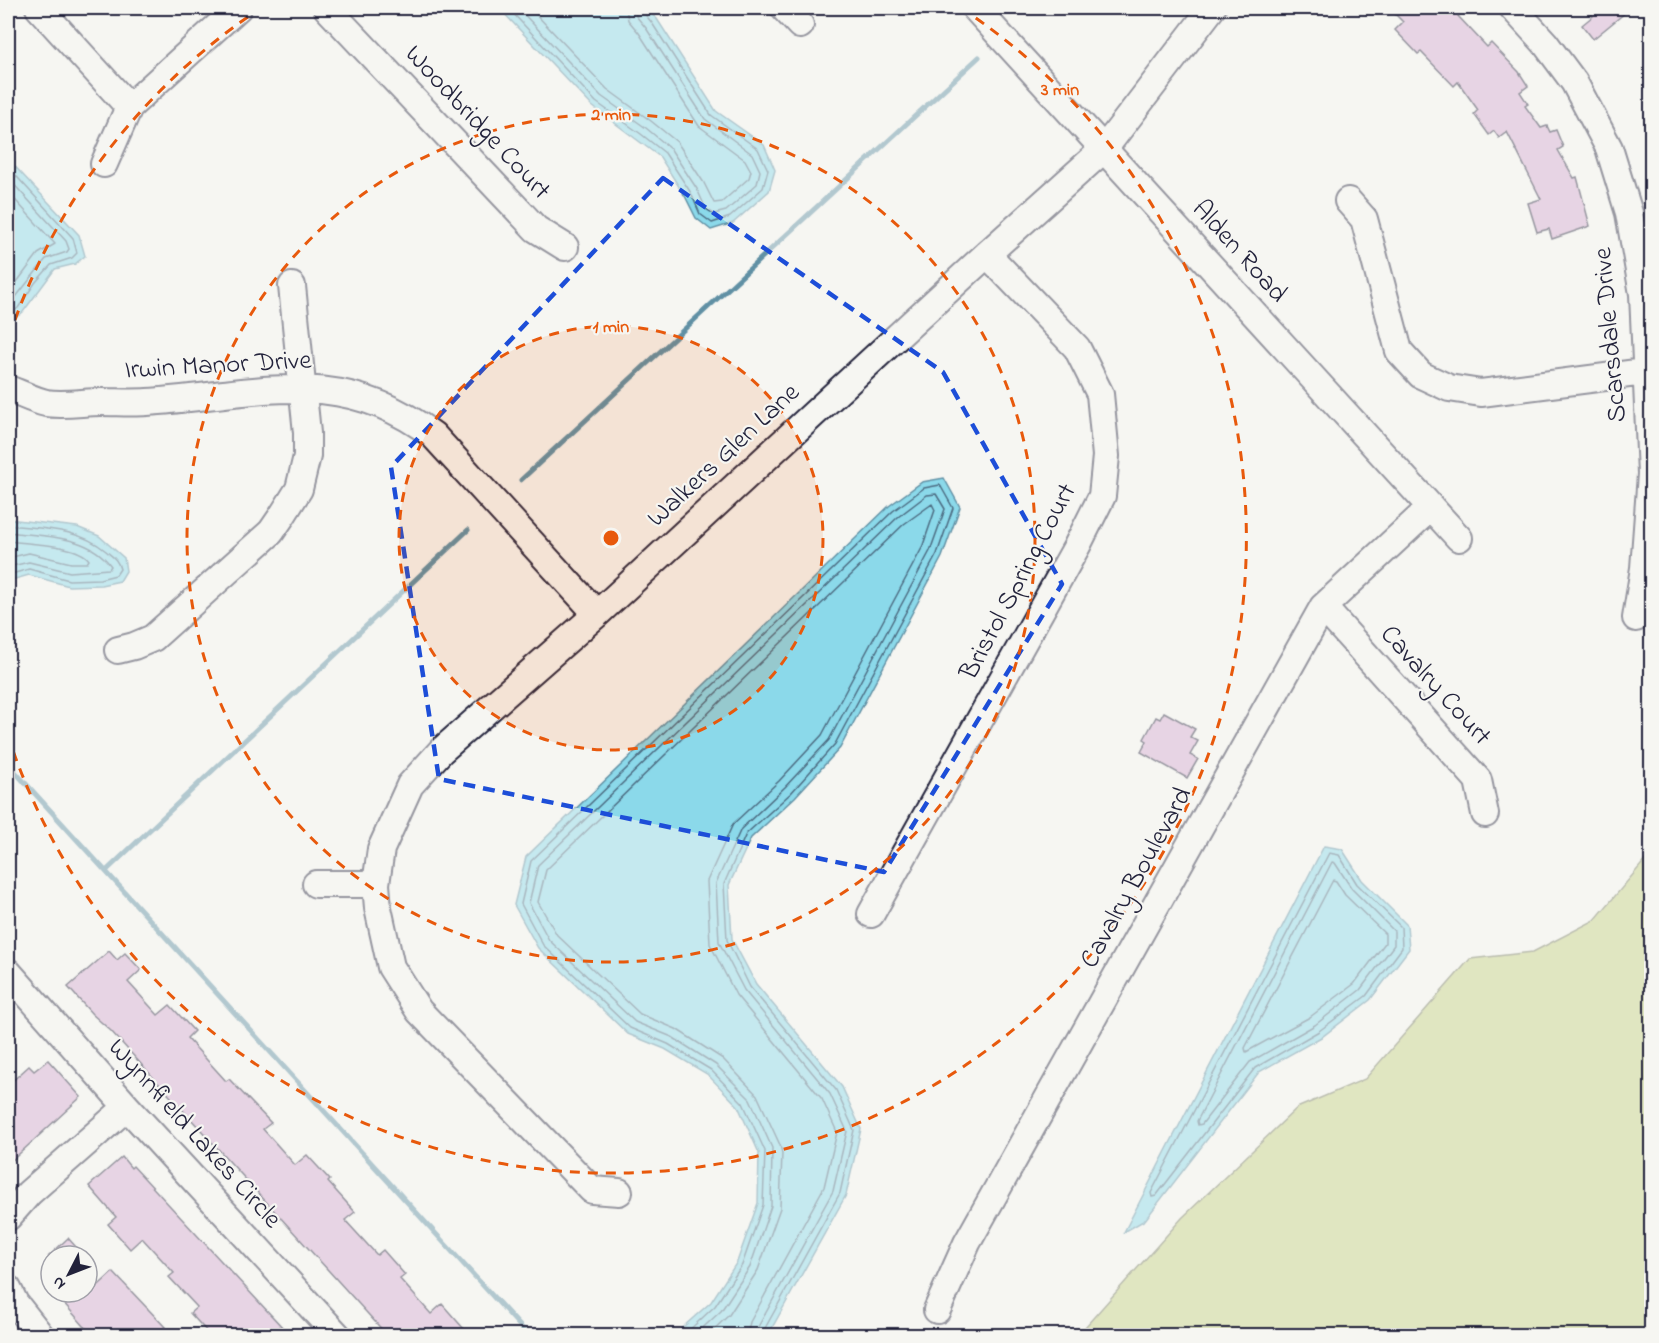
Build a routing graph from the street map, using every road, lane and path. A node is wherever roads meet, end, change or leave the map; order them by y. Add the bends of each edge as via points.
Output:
1 (39, 8) edge
2 (238, 8) edge
3 (327, 8) edge
4 (975, 8) edge
5 (1212, 8) edge
6 (1513, 8) edge
7 (129, 107) junction
8 (1104, 149) junction
9 (104, 164) dead end
10 (1348, 201) dead end
11 (565, 247) dead end
12 (987, 254) junction
13 (292, 286) dead end
14 (1648, 371) edge
15 (302, 388) junction
16 (8, 389) edge
17 (1431, 507) junction
18 (1459, 538) dead end
19 (1323, 607) junction
20 (597, 614) junction
21 (1636, 618) dead end
22 (118, 650) dead end
23 (1485, 814) dead end
24 (316, 884) dead end
25 (376, 884) junction
26 (871, 914) dead end
27 (8, 972) edge
28 (127, 1107) junction
29 (619, 1192) dead end
30 (8, 1216) edge
31 (8, 1289) edge
32 (937, 1310) dead end
33 (41, 1335) edge
34 (338, 1335) edge

1 - 7 street
2 - 7 street
3 - 11 street, Woodbridge Court via 536,229
4 - 8 street, Alden Road
5 - 8 street, Walkers Glen Lane
6 - 14 street, Scarsdale Drive via 1574,82 1609,148 1629,213 1643,294
7 - 9 street
8 - 12 street, Walkers Glen Lane
8 - 17 street, Alden Road
10 - 14 street via 1364,219 1399,351 1421,375 1449,388 1481,393
12 - 20 street, Walkers Glen Lane
12 - 26 street, Bristol Spring Court via 1077,348 1100,394 1106,456 1102,496
13 - 15 street
14 - 21 street, Scarsdale Drive via 1652,474
15 - 16 street, Irwin Manor Drive via 147,402 47,403
15 - 20 street, Irwin Manor Drive via 369,400 433,435
15 - 22 street via 307,456 292,503 271,532 153,638
17 - 18 street, Alden Road
17 - 19 street, Cavalry Boulevard
19 - 23 street, Cavalry Court via 1478,780
19 - 32 street, Cavalry Boulevard via 967,1243
20 - 25 street, Walkers Glen Lane via 441,751 410,784 381,849
24 - 25 street
25 - 29 street, Walkers Glen Lane via 391,967 419,1011 592,1190
27 - 28 street, Wynnfield Lakes Circle
28 - 30 street via 28,1193
28 - 34 street, Wynnfield Lakes Circle
31 - 33 street via 15,1304

